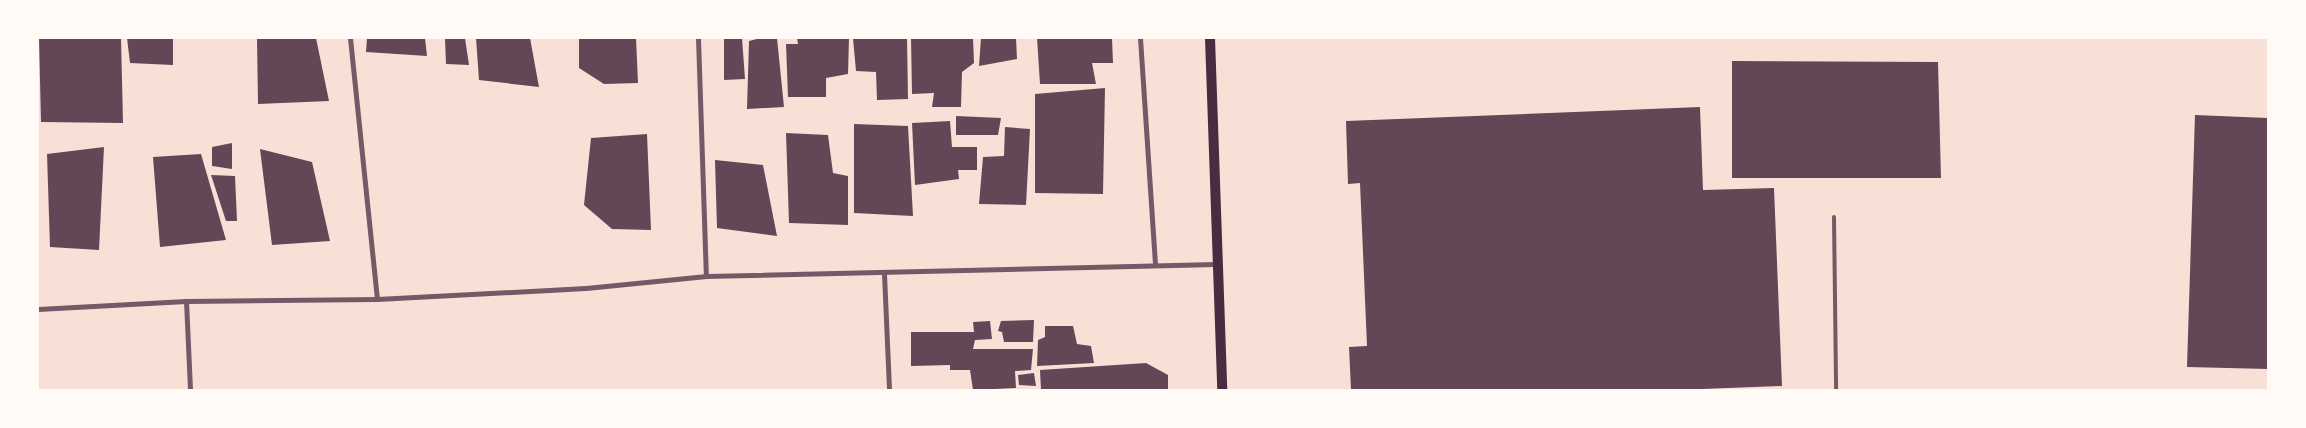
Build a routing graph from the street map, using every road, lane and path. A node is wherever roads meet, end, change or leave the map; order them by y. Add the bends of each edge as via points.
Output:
1 (350, 38) edge
2 (698, 38) edge
3 (1140, 38) edge
4 (1210, 38) edge
5 (1834, 217) dead end
6 (1216, 264) junction
7 (1155, 265) junction
8 (884, 274) junction
9 (706, 276) junction
10 (377, 299) junction
11 (186, 301) junction
12 (38, 309) edge
13 (190, 390) edge
14 (889, 390) edge
15 (1222, 390) edge
16 (1836, 390) edge

1 - 10 street
2 - 9 street
3 - 7 street
4 - 6 main road
5 - 16 lane
6 - 7 street
6 - 15 main road
7 - 8 street
8 - 9 street
8 - 14 street
9 - 10 street via 586,288
10 - 11 street
11 - 12 street
11 - 13 street

